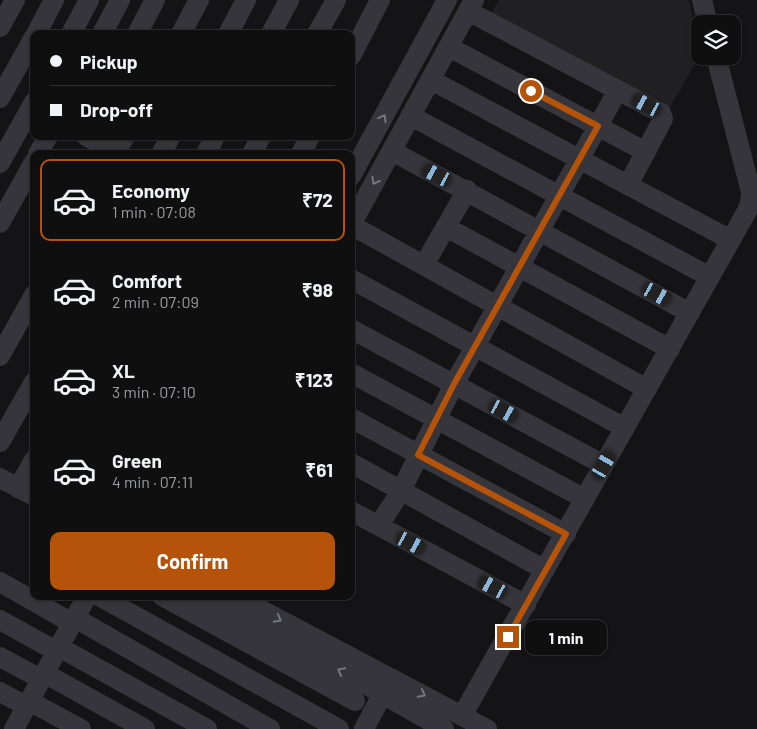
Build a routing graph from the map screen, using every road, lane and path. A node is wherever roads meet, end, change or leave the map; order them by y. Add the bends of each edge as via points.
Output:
1 (15, 0) edge
2 (54, 0) edge
3 (89, 0) edge
4 (120, 0) edge
5 (155, 0) edge
6 (199, 0) edge
7 (246, 0) edge
8 (290, 0) edge
9 (336, 0) edge
10 (380, 0) edge
11 (447, 0) edge
12 (702, 0) edge
13 (471, 5) edge
14 (706, 15) edge
15 (0, 27) edge
16 (38, 30) edge
17 (73, 30) edge
18 (104, 30) edge
19 (139, 30) edge
20 (182, 30) edge
21 (230, 30) edge
22 (273, 30) edge
23 (319, 30) edge
24 (30, 44) edge
25 (449, 47) junction
26 (355, 48) edge
27 (718, 65) edge
28 (431, 80) junction
29 (618, 90) junction
30 (1, 93) edge
31 (30, 104) edge
32 (30, 110) edge
33 (411, 116) junction
34 (598, 126) junction
35 (96, 140) edge
36 (117, 149) edge
37 (392, 151) junction
38 (646, 152) junction
39 (578, 159) junction
40 (0, 163) edge
41 (30, 169) edge
42 (355, 169) edge
43 (628, 185) junction
44 (466, 190) junction
45 (560, 195) junction
46 (355, 218) edge
47 (0, 223) edge
48 (355, 227) edge
49 (446, 227) junction
50 (539, 230) junction
51 (731, 240) junction
52 (424, 265) junction
53 (519, 266) junction
54 (710, 277) junction
55 (355, 281) edge
56 (30, 299) edge
57 (497, 306) junction
58 (690, 313) junction
59 (8, 324) edge
60 (355, 331) edge
61 (475, 347) junction
62 (670, 349) junction
63 (0, 356) edge
64 (355, 375) edge
65 (454, 384) junction
66 (30, 389) edge
67 (647, 389) junction
68 (436, 418) junction
69 (355, 420) edge
70 (625, 428) junction
71 (0, 442) edge
72 (418, 455) junction
73 (355, 465) edge
74 (604, 465) junction
75 (30, 476) edge
76 (0, 478) edge
77 (401, 491) junction
78 (26, 492) edge
79 (585, 499) junction
80 (355, 513) edge
81 (378, 525) junction
82 (566, 534) junction
83 (545, 570) junction
84 (0, 582) edge
85 (30, 597) edge
86 (35, 600) edge
87 (85, 600) edge
88 (106, 600) edge
89 (171, 600) edge
90 (208, 600) edge
91 (241, 600) edge
92 (526, 605) junction
93 (0, 620) edge
94 (74, 620) junction
95 (58, 649) junction
96 (0, 657) edge
97 (43, 676) junction
98 (364, 684) junction
99 (0, 692) edge
100 (382, 694) junction
101 (28, 704) junction
102 (462, 716) junction
103 (414, 722) edge
104 (10, 728) edge
105 (81, 729) edge
106 (145, 729) edge
107 (207, 729) edge
108 (270, 729) edge
109 (339, 729) edge
110 (364, 729) edge
111 (444, 729) edge
112 (487, 729) edge

1 - 15 street
2 - 16 street
3 - 17 street
4 - 18 street
5 - 19 street
6 - 20 street
7 - 21 street
8 - 22 street
9 - 23 street
10 - 26 street
42 -> 11 street
12 - 14 street
13 - 25 street
13 - 29 street
24 - 30 street
25 - 28 street
25 - 34 street
27 - 51 street via 751,192 747,211
28 - 33 street
28 - 39 street
29 - 34 street
29 - 38 street via 663,115
30 - 31 street
32 - 40 street
33 - 37 street
33 - 45 street
34 - 38 street
34 - 39 street
35 - 36 street
37 - 44 street
37 -> 46 street
38 - 43 street
39 - 43 street
39 - 45 street
41 - 47 street
43 - 51 street
44 - 49 street
44 - 50 street
45 - 50 street
45 - 54 street
48 - 52 street
49 - 52 street
49 - 53 street
50 - 53 street
50 - 58 street
51 - 54 street
52 - 57 street
53 - 57 street
53 - 62 street
54 - 58 street
55 - 61 street
56 - 59 street
57 - 61 street
57 - 67 street
58 - 62 street
59 - 63 street
60 - 65 street
61 - 65 street
61 - 70 street
62 - 67 street
64 - 68 street
65 - 68 street
65 - 74 street
66 - 71 street
67 - 70 street
68 - 72 street
68 - 79 street
69 - 72 street
70 - 74 street
72 - 77 street
72 - 82 street
73 - 77 street
74 - 79 street
75 - 78 street
76 - 78 street
77 - 81 street
77 - 83 street
79 - 82 street
80 - 81 street
81 - 92 street
82 - 83 street
83 - 92 street
84 - 85 street
86 - 94 street
87 - 94 street
88 - 109 street
89 - 98 street
98 -> 90 street
91 -> 98 street
92 - 102 street
93 - 95 street
94 - 95 street
94 - 108 street
95 - 97 street
95 - 107 street
96 - 97 street
97 - 101 street
97 - 106 street
98 - 100 street
98 -> 102 street
98 - 109 street
99 - 101 street
100 - 103 street
100 - 110 street
101 - 104 street
101 - 105 street
102 - 112 street
103 - 111 street

